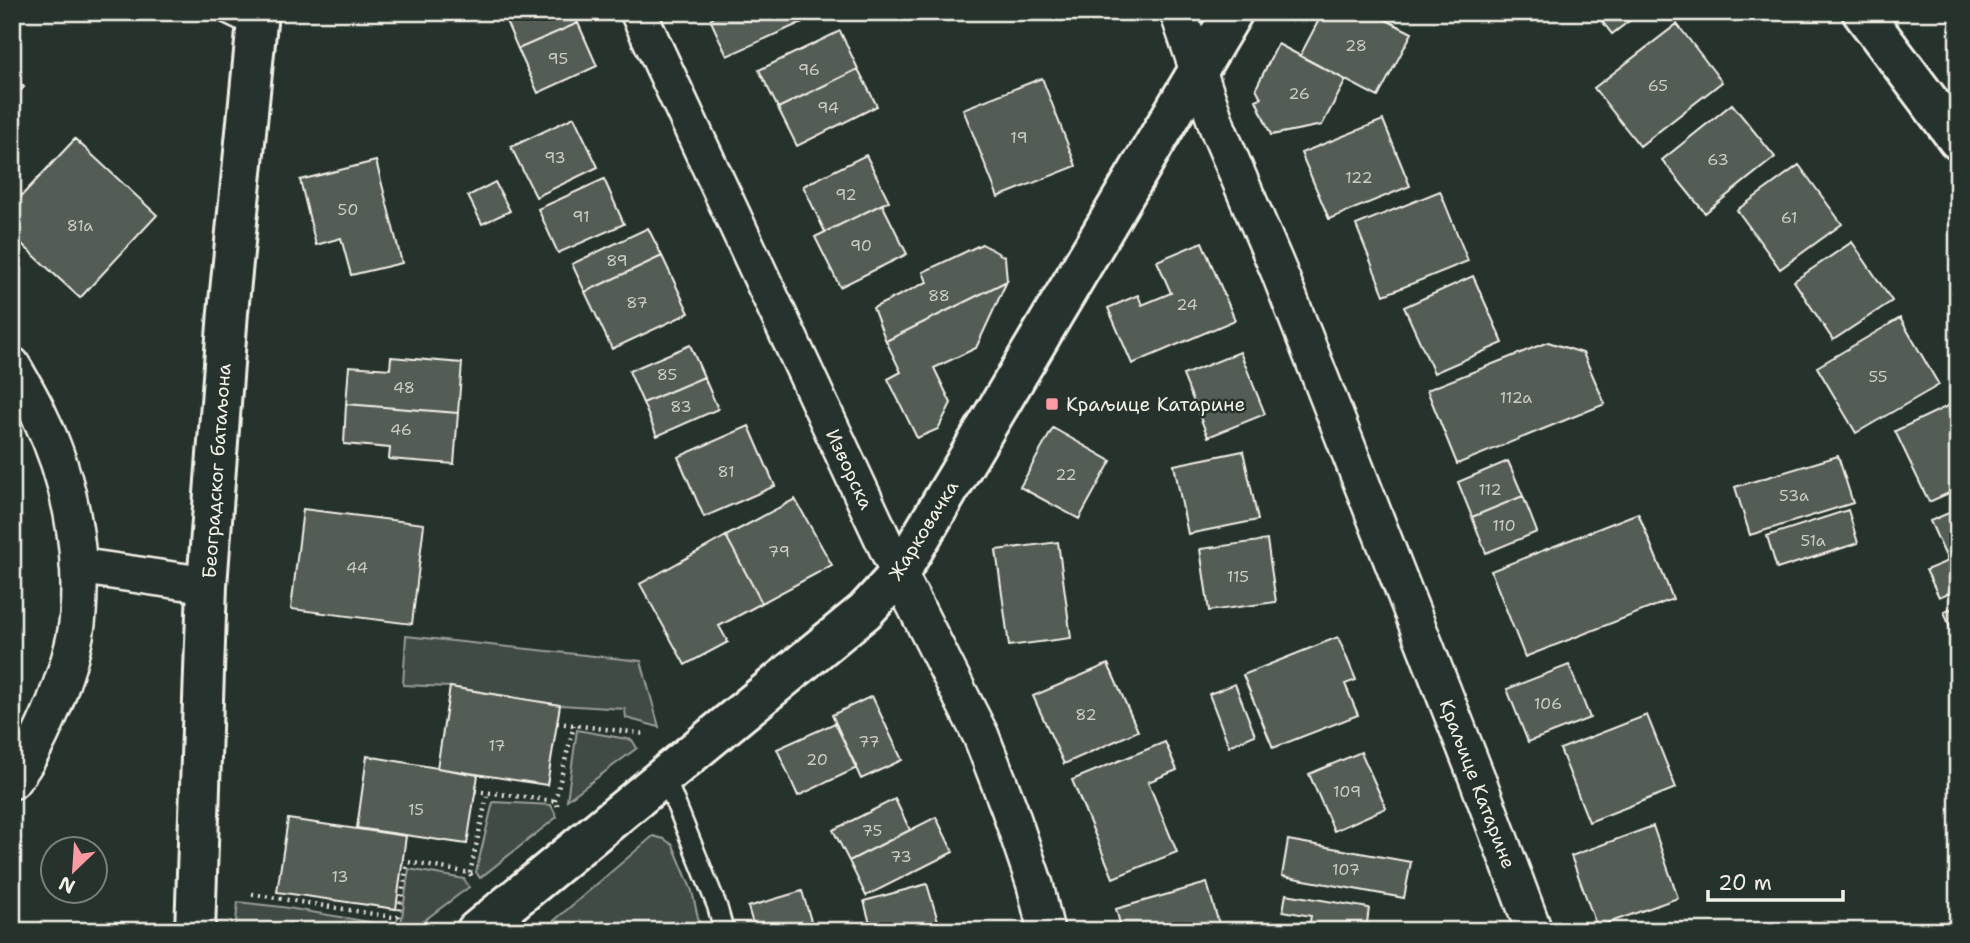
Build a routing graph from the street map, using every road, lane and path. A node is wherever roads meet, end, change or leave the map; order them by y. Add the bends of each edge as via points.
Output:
1 (638, 12) edge
2 (1178, 12) edge
3 (1233, 12) edge
4 (1862, 12) edge
5 (246, 17) edge
6 (1198, 69) junction
7 (1958, 140) edge
8 (12, 365) edge
9 (78, 566) junction
10 (899, 574) junction
11 (207, 585) junction
12 (557, 723) dead end
13 (574, 724) junction
14 (651, 734) dead end
15 (665, 777) junction
16 (12, 781) edge
17 (475, 791) dead end
18 (488, 792) junction
19 (555, 801) junction
20 (565, 819) dead end
21 (470, 873) junction
22 (477, 888) dead end
23 (252, 894) dead end
24 (398, 918) junction
25 (195, 931) edge
26 (396, 931) edge
27 (476, 931) edge
28 (600, 931) edge
29 (622, 931) edge
30 (724, 931) edge
31 (1046, 931) edge
32 (1534, 931) edge

1 - 10 street, Изворска
2 - 6 street, Краљице Катарине
3 - 6 street, Жарковачка
4 - 7 street
5 - 11 street, Београдског батаљона
6 - 10 street, Жарковачка
6 - 32 street, Краљице Катарине via 1217,129 1279,272
8 - 9 street via 41,418 69,495
9 - 11 street
9 - 16 street via 78,615 68,666 48,719
10 - 15 street, Жарковачка via 865,611
10 - 31 street, Изворска via 981,736
11 - 25 street, Београдског батаљона
12 - 13 path
13 - 14 path
13 - 19 path
15 - 27 street, Жарковачка
15 - 30 lane
17 - 18 path
18 - 19 path
18 - 21 path
19 - 20 path
21 - 22 path
21 - 24 path via 404,862
23 - 24 path
24 - 26 path
28 - 29 path via 604,923

